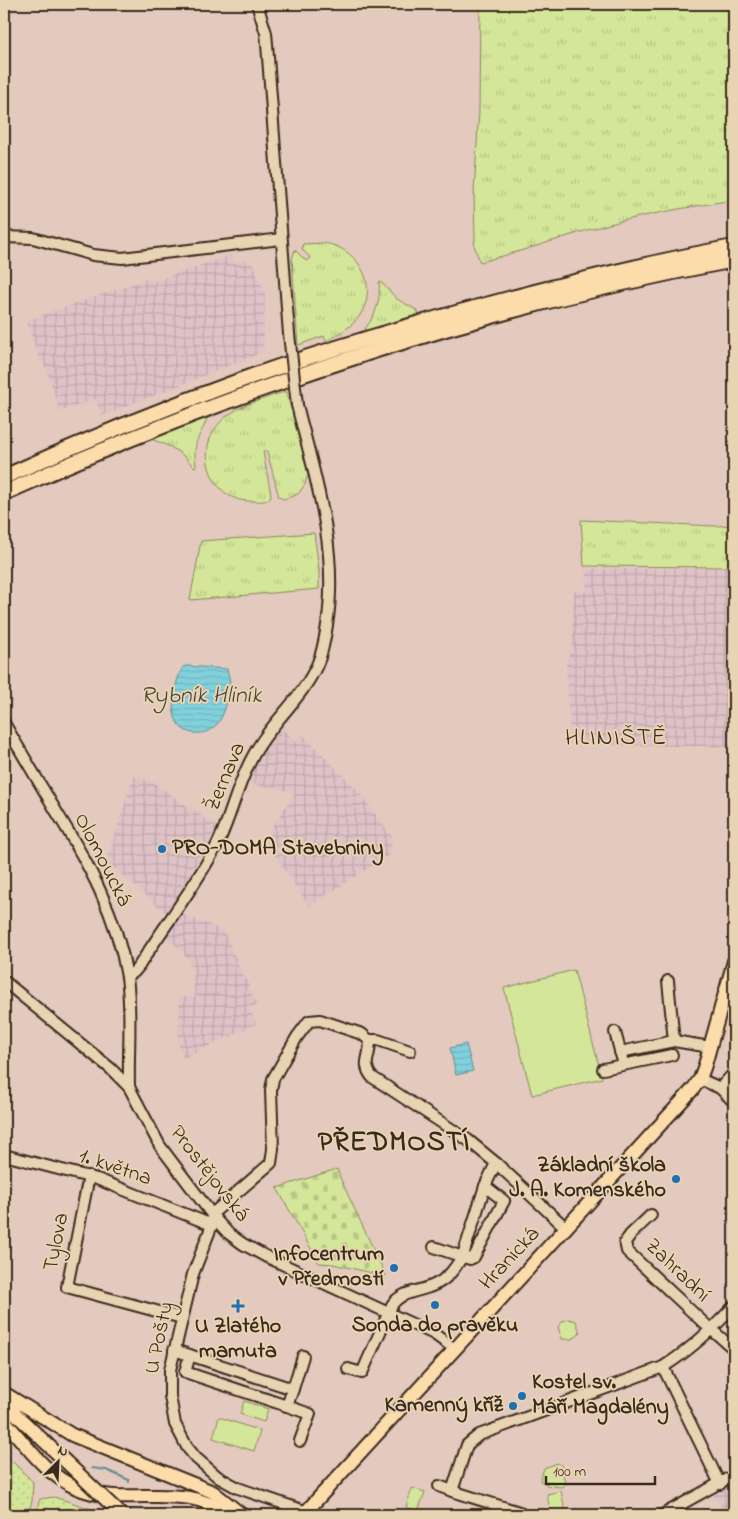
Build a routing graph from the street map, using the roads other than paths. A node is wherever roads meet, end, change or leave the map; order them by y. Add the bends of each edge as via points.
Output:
1 (257, 4) edge
2 (4, 237) edge
3 (281, 239) junction
4 (734, 247) edge
5 (734, 260) edge
6 (4, 477) edge
7 (4, 493) edge
8 (4, 723) edge
9 (734, 961) edge
10 (126, 976) junction
11 (4, 981) edge
12 (668, 981) dead end
13 (615, 1032) dead end
14 (369, 1040) junction
15 (674, 1041) junction
16 (710, 1047) junction
17 (410, 1051) dead end
18 (620, 1052) junction
19 (672, 1055) dead end
20 (623, 1064) junction
21 (603, 1069) dead end
22 (734, 1073) edge
23 (700, 1079) junction
24 (129, 1087) junction
25 (720, 1088) junction
26 (734, 1102) edge
27 (4, 1155) edge
28 (496, 1163) junction
29 (89, 1176) junction
30 (485, 1186) junction
31 (651, 1215) dead end
32 (213, 1220) junction
33 (566, 1228) junction
34 (434, 1247) dead end
35 (462, 1256) junction
36 (734, 1306) edge
37 (389, 1313) junction
38 (182, 1318) junction
39 (712, 1330) junction
40 (456, 1349) junction
41 (734, 1349) edge
42 (174, 1350) junction
43 (190, 1355) junction
44 (303, 1356) dead end
45 (663, 1367) junction
46 (348, 1369) dead end
47 (292, 1389) junction
48 (4, 1393) edge
49 (4, 1403) edge
50 (287, 1406) junction
51 (4, 1420) edge
52 (300, 1441) dead end
53 (734, 1475) edge
54 (720, 1484) junction
55 (439, 1486) dead end
56 (452, 1490) junction
57 (272, 1500) junction
58 (519, 1512) dead end
59 (308, 1514) edge
60 (122, 1515) edge
61 (229, 1515) edge
62 (242, 1515) edge
63 (288, 1515) edge
64 (662, 1515) edge

1 - 3 street, Žernava via 266,33
2 - 3 street via 33,238 93,255 122,258
3 - 10 street, Žernava, bridge via 297,405 326,525 331,562 330,610 323,649 308,681 264,738 247,767 228,822 210,856 138,966
4 - 6 highway via 624,270 481,306 326,351 109,431
5 - 7 highway via 508,311 393,345 180,418
8 - 10 street, Olomoucká via 98,883 116,929
9 - 16 main road, Hranická
10 - 24 street, Olomoucká
11 - 24 street, Prostějovská
12 - 15 street
13 - 18 street
14 - 17 street
14 - 28 street via 366,1066 372,1077 455,1130
14 - 32 street via 362,1034 320,1020 306,1023 273,1079 271,1162
15 - 16 street
15 - 18 street
16 - 23 main road, Hranická
18 - 20 street
19 - 20 street
20 - 21 street
22 - 25 street
23 - 25 street
23 - 33 main road, Hranická
24 - 32 street, Prostějovská via 157,1141
25 - 26 street
27 - 29 street, 1. května
28 - 30 street
28 - 33 street
29 - 32 street, 1. května
29 - 38 street, Tylova via 67,1287
30 - 35 street
30 - 35 street via 504,1201 474,1257
31 - 39 street, Zahradní via 625,1242 627,1250
32 - 37 street, Prostějovská via 251,1249
32 - 38 street, U Pošty
33 - 40 main road, Hranická
34 - 35 street
35 - 37 street via 451,1273 438,1283 399,1298
36 - 39 street
37 - 40 street, Prostějovská
37 - 46 street via 362,1374
38 - 42 street, U Pošty
39 - 41 street
39 - 45 street
40 - 59 main road, Hranická
42 - 43 street
42 - 57 street, U Pošty via 169,1383 171,1404 187,1447 205,1468 218,1477
43 - 47 street
43 - 50 street via 185,1372
44 - 47 street
45 - 54 street
45 - 56 street via 479,1435 467,1445
47 - 50 street
48 - 62 main road via 72,1435 205,1487
49 - 60 main road, bridge
50 - 52 street via 310,1414
51 - 61 main road via 51,1471 78,1488 106,1495 190,1497
53 - 54 street
54 - 64 street
55 - 56 street
56 - 58 street
57 - 59 street, U Pošty
57 - 63 street

